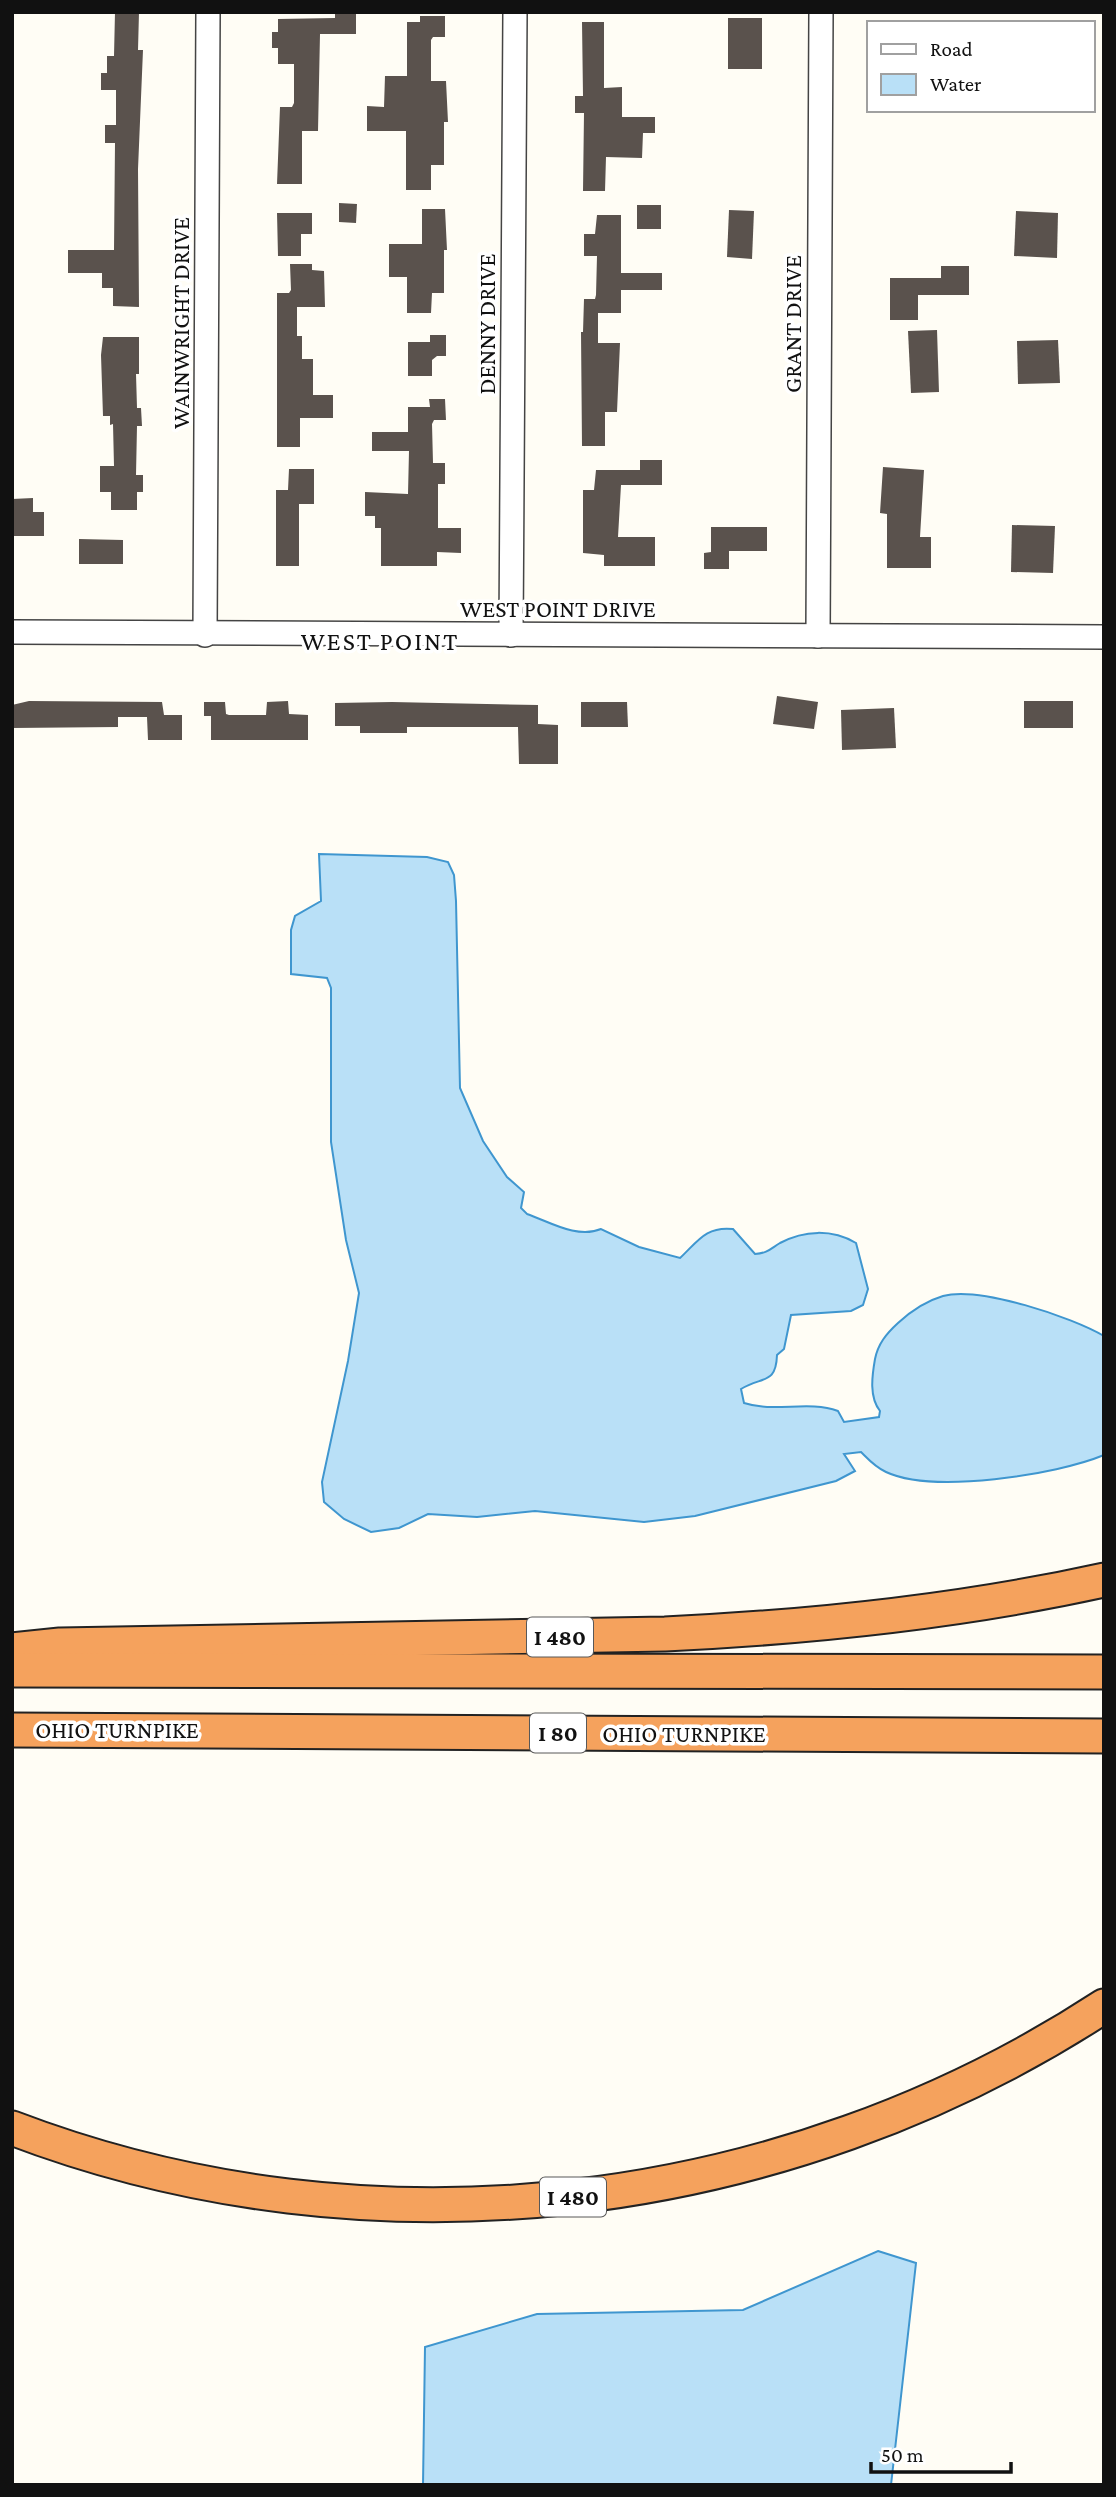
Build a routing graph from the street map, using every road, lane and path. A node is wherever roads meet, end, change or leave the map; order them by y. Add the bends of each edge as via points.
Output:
1 (208, 12) edge
2 (514, 12) edge
3 (821, 12) edge
4 (12, 632) edge
5 (205, 635) junction
6 (511, 635) junction
7 (818, 636) junction
8 (1104, 637) edge
9 (1104, 1580) edge
10 (12, 1650) edge
11 (12, 1670) edge
12 (1104, 1672) edge
13 (12, 1730) edge
14 (1104, 1736) edge
15 (1104, 2006) edge
16 (12, 2129) edge

1 - 5 street, WAINWRIGHT DRIVE
2 - 6 street, DENNY DRIVE
3 - 7 street, GRANT DRIVE
4 - 5 street, WEST POINT DRIVE
5 - 6 street, WEST POINT DRIVE
6 - 7 street, WEST POINT DRIVE
7 - 8 street, WEST POINT DRIVE
9 - 10 highway, I 480 via 927,1612 764,1629 60,1645
11 - 12 highway
13 - 14 highway, OHIO TURNPIKE / I 80
15 - 16 highway, I 480 via 991,2073 853,2133 714,2174 581,2196 422,2205 322,2200 172,2177

